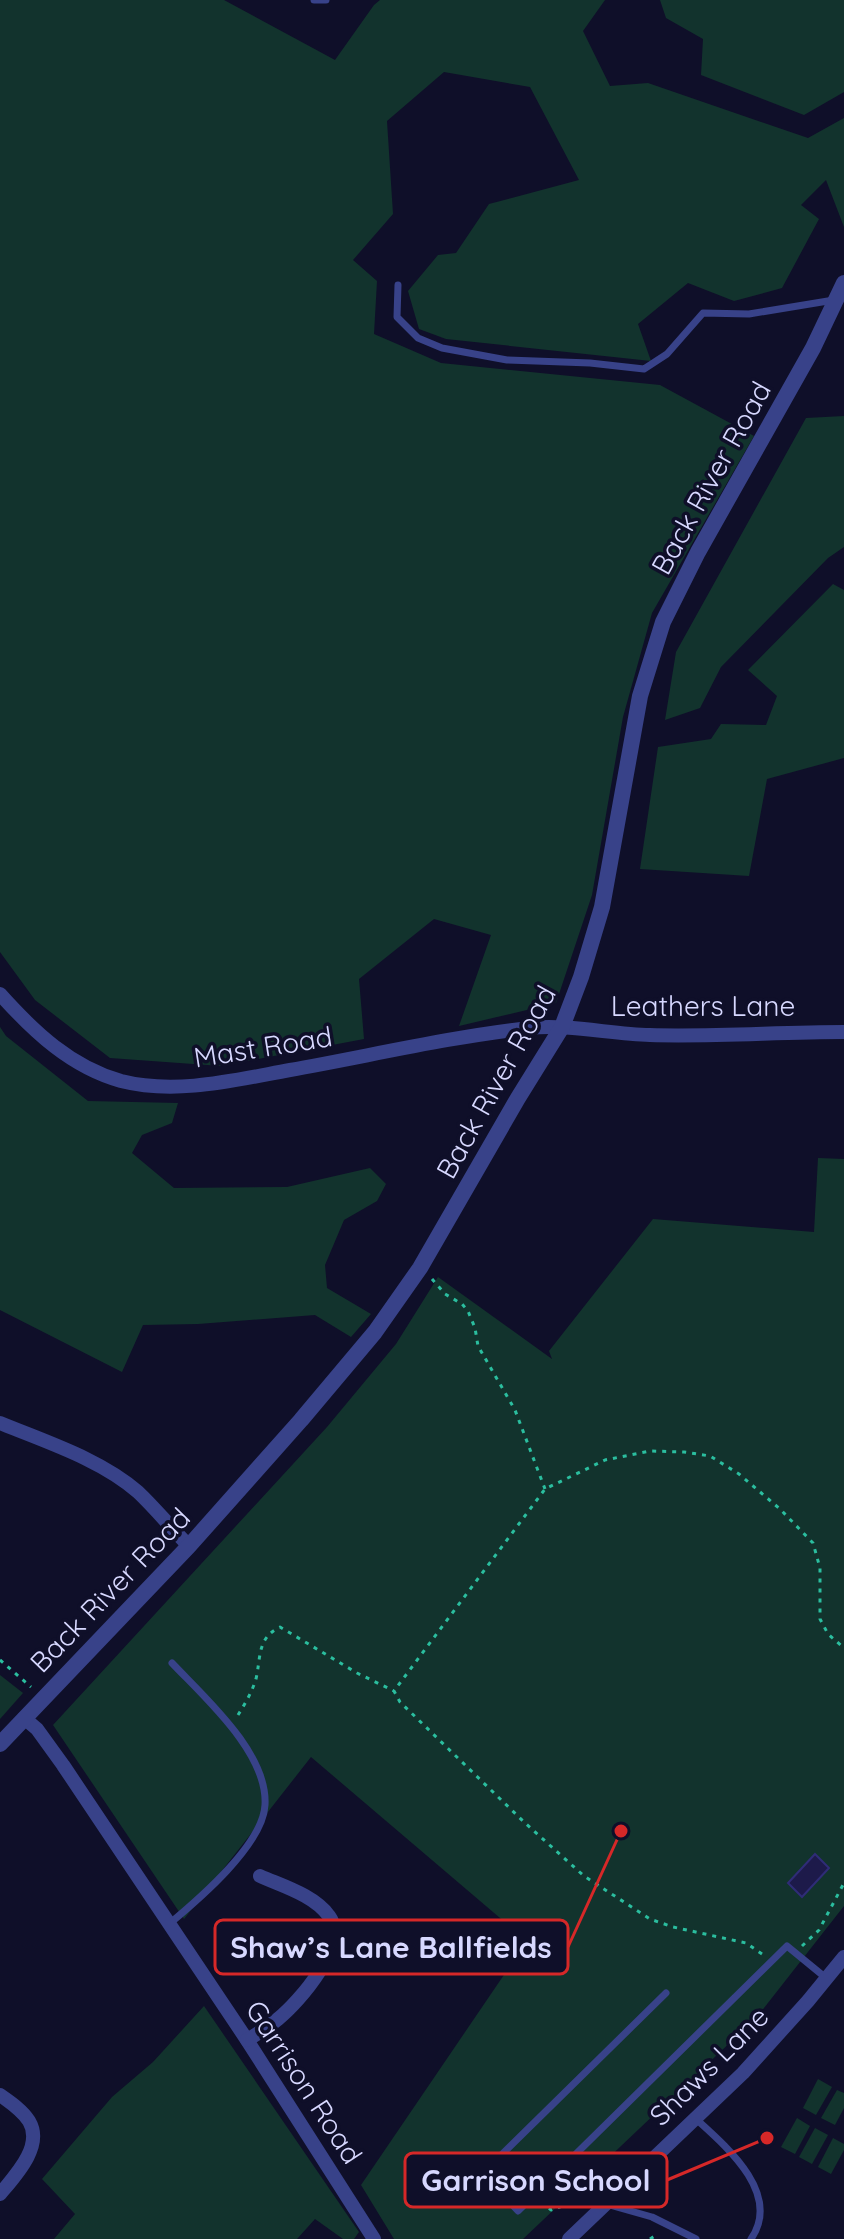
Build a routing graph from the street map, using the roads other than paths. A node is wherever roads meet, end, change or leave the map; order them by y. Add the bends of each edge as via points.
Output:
1 (314, 0) edge
2 (326, 0) edge
3 (844, 283) edge
4 (398, 285) dead end
5 (840, 299) edge
6 (0, 994) edge
7 (562, 1027) junction
8 (844, 1032) edge
9 (0, 1423) edge
10 (189, 1546) junction
11 (172, 1663) dead end
12 (24, 1718) junction
13 (0, 1744) edge
14 (260, 1876) dead end
15 (169, 1924) junction
16 (844, 1957) edge
17 (826, 1978) junction
18 (666, 1993) dead end
19 (247, 2040) junction
20 (0, 2095) edge
21 (694, 2118) junction
22 (0, 2194) edge
23 (606, 2204) junction
24 (374, 2239) edge
25 (569, 2239) edge
26 (696, 2239) edge
27 (751, 2239) edge

1 - 2 lane
3 - 5 street, Back River Road
4 - 5 lane via 397,317 418,338 442,348 507,360 644,369 667,354 703,313 749,314
5 - 7 street, Back River Road via 663,622 640,696 602,907
6 - 7 street, Mast Road via 38,1034 86,1067 123,1081 162,1086 220,1083 490,1034
7 - 8 street, Leathers Lane via 652,1036
7 - 10 street, Back River Road via 398,1300
9 - 10 street via 105,1470 137,1492
10 - 12 street, Back River Road
11 - 15 lane via 231,1726 251,1756 265,1805 244,1850
12 - 13 street, Back River Road
12 - 15 street, Garrison Road via 63,1765
14 - 19 street via 321,1907 335,1930 327,1958 294,2004
15 - 19 street, Garrison Road
16 - 17 street, Shaws Lane
17 - 18 lane via 787,1946 518,2211 483,2173
17 - 21 street, Shaws Lane via 770,2045
19 - 24 street, Garrison Road
20 - 22 street via 28,2120 33,2134 22,2166
21 - 23 street, Shaws Lane
21 - 27 lane via 736,2156 755,2190 760,2216
23 - 25 street, Shaws Lane
23 - 26 lane via 652,2217

